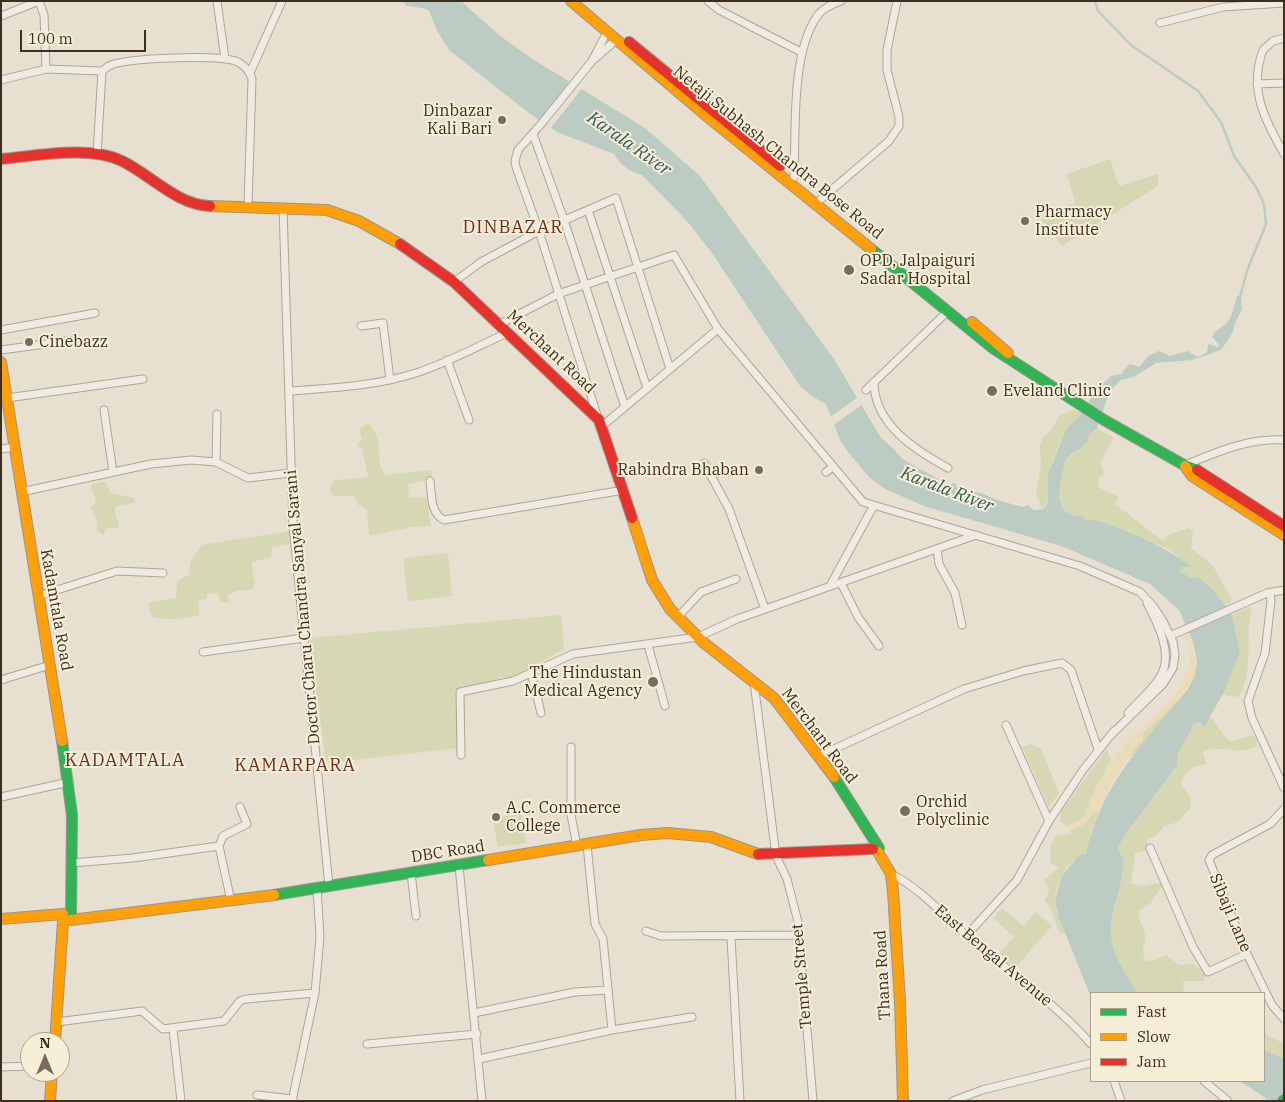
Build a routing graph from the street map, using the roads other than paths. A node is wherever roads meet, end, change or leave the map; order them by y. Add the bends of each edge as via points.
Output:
1 (39, 1) edge
2 (217, 1) edge
3 (282, 1) edge
4 (571, 1) edge
5 (579, 1) edge
6 (708, 1) edge
7 (841, 1) edge
8 (897, 1) edge
9 (1284, 3) edge
10 (1, 16) edge
11 (1160, 23) dead end
12 (607, 32) junction
13 (1284, 38) edge
14 (616, 40) junction
15 (801, 52) junction
16 (225, 59) junction
17 (592, 61) junction
18 (46, 69) junction
19 (102, 72) junction
20 (250, 74) junction
21 (1, 80) edge
22 (1284, 83) edge
23 (1257, 84) junction
24 (532, 134) junction
25 (97, 154) junction
26 (1284, 154) edge
27 (1, 159) edge
28 (793, 181) junction
29 (821, 199) junction
30 (248, 206) junction
31 (283, 207) junction
32 (588, 210) junction
33 (564, 220) junction
34 (539, 230) junction
35 (637, 267) junction
36 (610, 276) junction
37 (454, 282) junction
38 (585, 285) junction
39 (558, 294) junction
40 (948, 311) junction
41 (95, 313) dead end
42 (500, 324) junction
43 (361, 326) dead end
44 (718, 329) junction
45 (1, 330) edge
46 (507, 332) junction
47 (75, 340) dead end
48 (1, 350) edge
49 (447, 360) junction
50 (1, 362) edge
51 (1015, 362) junction
52 (670, 369) junction
53 (143, 379) dead end
54 (390, 380) junction
55 (874, 382) junction
56 (647, 388) junction
57 (866, 390) dead end
58 (289, 391) junction
59 (7, 398) junction
60 (625, 407) junction
61 (104, 410) dead end
62 (217, 414) dead end
63 (468, 420) dead end
64 (600, 424) junction
65 (1284, 440) edge
66 (14, 447) junction
67 (1, 449) edge
68 (216, 462) junction
69 (704, 463) dead end
70 (1184, 465) junction
71 (833, 467) junction
72 (948, 468) dead end
73 (113, 472) junction
74 (826, 472) dead end
75 (290, 473) junction
76 (430, 481) dead end
77 (624, 490) junction
78 (21, 492) junction
79 (873, 507) junction
80 (1284, 526) edge
81 (978, 534) junction
82 (1284, 535) edge
83 (937, 549) junction
84 (163, 573) dead end
85 (736, 579) dead end
86 (841, 583) junction
87 (830, 586) junction
88 (1284, 590) edge
89 (1140, 592) junction
90 (1269, 593) junction
91 (38, 596) junction
92 (765, 609) junction
93 (677, 618) junction
94 (962, 625) dead end
95 (1173, 635) junction
96 (698, 637) junction
97 (304, 638) junction
98 (648, 645) junction
99 (879, 646) dead end
100 (203, 652) dead end
101 (50, 665) junction
102 (531, 672) junction
103 (1, 680) edge
104 (754, 682) junction
105 (665, 706) dead end
106 (541, 713) dead end
107 (1006, 725) dead end
108 (1111, 734) junction
109 (571, 747) dead end
110 (1098, 750) junction
111 (461, 755) dead end
112 (819, 756) junction
113 (69, 782) junction
114 (1284, 788) edge
115 (1, 796) edge
116 (240, 806) dead end
117 (1284, 809) edge
118 (1049, 820) junction
119 (867, 830) junction
120 (219, 846) junction
121 (582, 846) junction
122 (1150, 848) dead end
123 (856, 850) junction
124 (877, 850) junction
125 (776, 856) junction
126 (71, 863) junction
127 (459, 866) junction
128 (411, 873) junction
129 (891, 874) junction
130 (329, 886) junction
131 (317, 888) junction
132 (231, 901) junction
133 (416, 916) dead end
134 (67, 917) junction
135 (1, 919) edge
136 (1, 924) edge
137 (646, 931) dead end
138 (800, 935) junction
139 (966, 936) junction
140 (730, 937) junction
141 (1247, 954) junction
142 (608, 990) junction
143 (315, 993) junction
144 (474, 1013) junction
145 (692, 1016) dead end
146 (1284, 1019) edge
147 (57, 1022) junction
148 (173, 1029) junction
149 (612, 1030) junction
150 (56, 1032) edge
151 (477, 1034) junction
152 (1090, 1043) edge
153 (367, 1044) dead end
154 (479, 1059) junction
155 (1090, 1063) edge
156 (20, 1066) edge
157 (1, 1067) edge
158 (51, 1082) edge
159 (1114, 1082) edge
160 (1205, 1082) edge
161 (257, 1095) dead end
162 (292, 1100) edge
163 (50, 1101) edge
164 (181, 1101) edge
165 (482, 1101) edge
166 (740, 1101) edge
167 (812, 1101) edge
168 (903, 1101) edge
169 (953, 1101) edge
170 (1121, 1101) edge
171 (1228, 1101) edge

1 - 10 street
1 - 18 street via 44,15
2 - 16 street
3 - 20 street
4 - 12 street, Netaji Subhash Chandra Bose Road
5 - 28 street, Netaji Subhash Chandra Bose Road
6 - 15 street
7 - 15 street via 815,18
8 - 29 street via 887,70 899,126 889,141
9 - 11 street via 1223,7
12 - 14 street, Netaji Subhash Chandra Bose Road
12 - 17 street
13 - 23 street via 1273,41 1262,50
14 - 17 street
14 - 28 street, Netaji Subhash Chandra Bose Road via 702,113
15 - 28 street
16 - 19 street via 129,62 111,65
16 - 20 street via 237,62
17 - 24 street
18 - 19 street
18 - 21 street
19 - 25 street
20 - 30 street via 252,112
22 - 23 street
23 - 26 street via 1260,107
24 - 33 street
24 - 34 street via 518,150 515,161
25 - 27 street, Merchant Road
25 - 30 street, Merchant Road via 122,161 162,187 201,206
28 - 29 street, Netaji Subhash Chandra Bose Road
28 - 40 street, Netaji Subhash Chandra Bose Road
29 - 51 street, Netaji Subhash Chandra Bose Road via 1000,344
30 - 31 street, Merchant Road
31 - 37 street, Merchant Road via 327,210 346,215 400,244
31 - 58 street, Doctor Charu Chandra Sanyal Sarani
32 - 33 street
32 - 35 street via 616,198
32 - 36 street
33 - 34 street
33 - 38 street
34 - 37 street via 481,262
34 - 39 street
35 - 36 street
35 - 44 street via 674,255
35 - 52 street
36 - 38 street
36 - 56 street
37 - 42 street, Merchant Road
38 - 39 street
38 - 60 street
39 - 42 street
39 - 64 street
40 - 51 street, Netaji Subhash Chandra Bose Road
40 - 55 street
41 - 45 street
42 - 46 street, Merchant Road
43 - 54 street via 382,323
44 - 52 street
44 - 71 street via 768,394
46 - 49 street
46 - 64 street, Merchant Road via 579,399
47 - 48 street
49 - 54 street
49 - 63 street
50 - 59 street, Kadamtala Road
51 - 70 street, Netaji Subhash Chandra Bose Road via 1104,420
52 - 56 street
53 - 59 street
54 - 58 street
55 - 57 street
55 - 72 street via 876,402 899,434 915,450
56 - 60 street
58 - 75 street, Doctor Charu Chandra Sanyal Sarani
59 - 66 street, Kadamtala Road
60 - 64 street
61 - 73 street
62 - 68 street
64 - 77 street, Merchant Road
65 - 70 street via 1232,446
66 - 67 street
66 - 78 street, Kadamtala Road
68 - 73 street via 175,461
68 - 75 street via 248,478
69 - 92 street via 729,509
70 - 80 street, Netaji Subhash Chandra Bose Road via 1196,469
70 - 82 street, Netaji Subhash Chandra Bose Road via 1192,476
71 - 74 street
71 - 79 street via 863,502
73 - 78 street
75 - 97 street, Doctor Charu Chandra Sanyal Sarani
76 - 77 street via 433,508 444,520
77 - 93 street, Merchant Road via 652,580
78 - 91 street, Kadamtala Road
79 - 81 street
79 - 87 street
81 - 83 street
81 - 89 street via 1080,566
83 - 86 street
83 - 94 street via 939,564 955,593
84 - 91 street via 111,572
85 - 93 street via 701,592
86 - 87 street
86 - 99 street via 858,617
87 - 92 street
88 - 90 street
89 - 95 street
89 - 108 street via 1161,637 1166,654 1164,666 1156,682
90 - 95 street
90 - 114 street via 1271,601 1265,653 1248,701 1252,718
91 - 101 street, Kadamtala Road
92 - 96 street
93 - 96 street, Merchant Road
95 - 108 street via 1175,655 1170,674
96 - 98 street
96 - 104 street, Merchant Road
97 - 100 street
97 - 130 street, Doctor Charu Chandra Sanyal Sarani
98 - 102 street via 573,654
98 - 105 street
101 - 103 street
101 - 113 street, Kadamtala Road
102 - 106 street
102 - 111 street via 513,681 460,692
104 - 112 street, Merchant Road via 772,696
104 - 125 street, Temple Street
107 - 118 street
108 - 110 street
109 - 121 street via 571,815
110 - 112 street via 1071,670 1062,663 964,689
110 - 118 street
112 - 119 street, Merchant Road
113 - 115 street
113 - 126 street, Kadamtala Road
116 - 120 street via 247,824 223,836
117 - 141 street, Sibaji Lane via 1275,821 1210,858 1209,863
118 - 139 street via 1017,880
119 - 123 street via 865,841
119 - 124 street, Merchant Road
120 - 126 street
120 - 132 street
121 - 125 street, DBC Road via 641,835 689,834 713,838 751,854
121 - 127 street, DBC Road
121 - 142 street via 595,924 603,939
122 - 141 street via 1193,947 1208,972
123 - 124 street, DBC Road
123 - 125 street, DBC Road
124 - 129 street, Thana Road
125 - 138 street, Temple Street via 791,894
126 - 134 street, Kadamtala Road
127 - 128 street, DBC Road
127 - 144 street
128 - 130 street, DBC Road
128 - 133 street
129 - 139 street, East Bengal Avenue via 906,881
129 - 168 street, Thana Road
130 - 131 street, DBC Road
131 - 132 street, DBC Road
131 - 143 street via 320,936
132 - 134 street, DBC Road
134 - 135 street
134 - 136 street
134 - 147 street, Kadamtala Road
137 - 140 street via 661,936
138 - 140 street
138 - 167 street, Temple Street
139 - 152 street, East Bengal Avenue via 1061,1012
140 - 166 street
141 - 146 street, Sibaji Lane via 1272,1005
142 - 144 street via 580,992
142 - 149 street
143 - 148 street via 240,1001 224,1022
143 - 162 street
144 - 151 street
145 - 149 street
147 - 148 street via 142,1011 159,1027
147 - 150 street, Kadamtala Road
148 - 164 street
149 - 154 street
151 - 153 street
151 - 154 street
154 - 165 street
155 - 169 street via 990,1088
156 - 157 street
158 - 163 street
159 - 170 street
160 - 171 street
161 - 162 street

